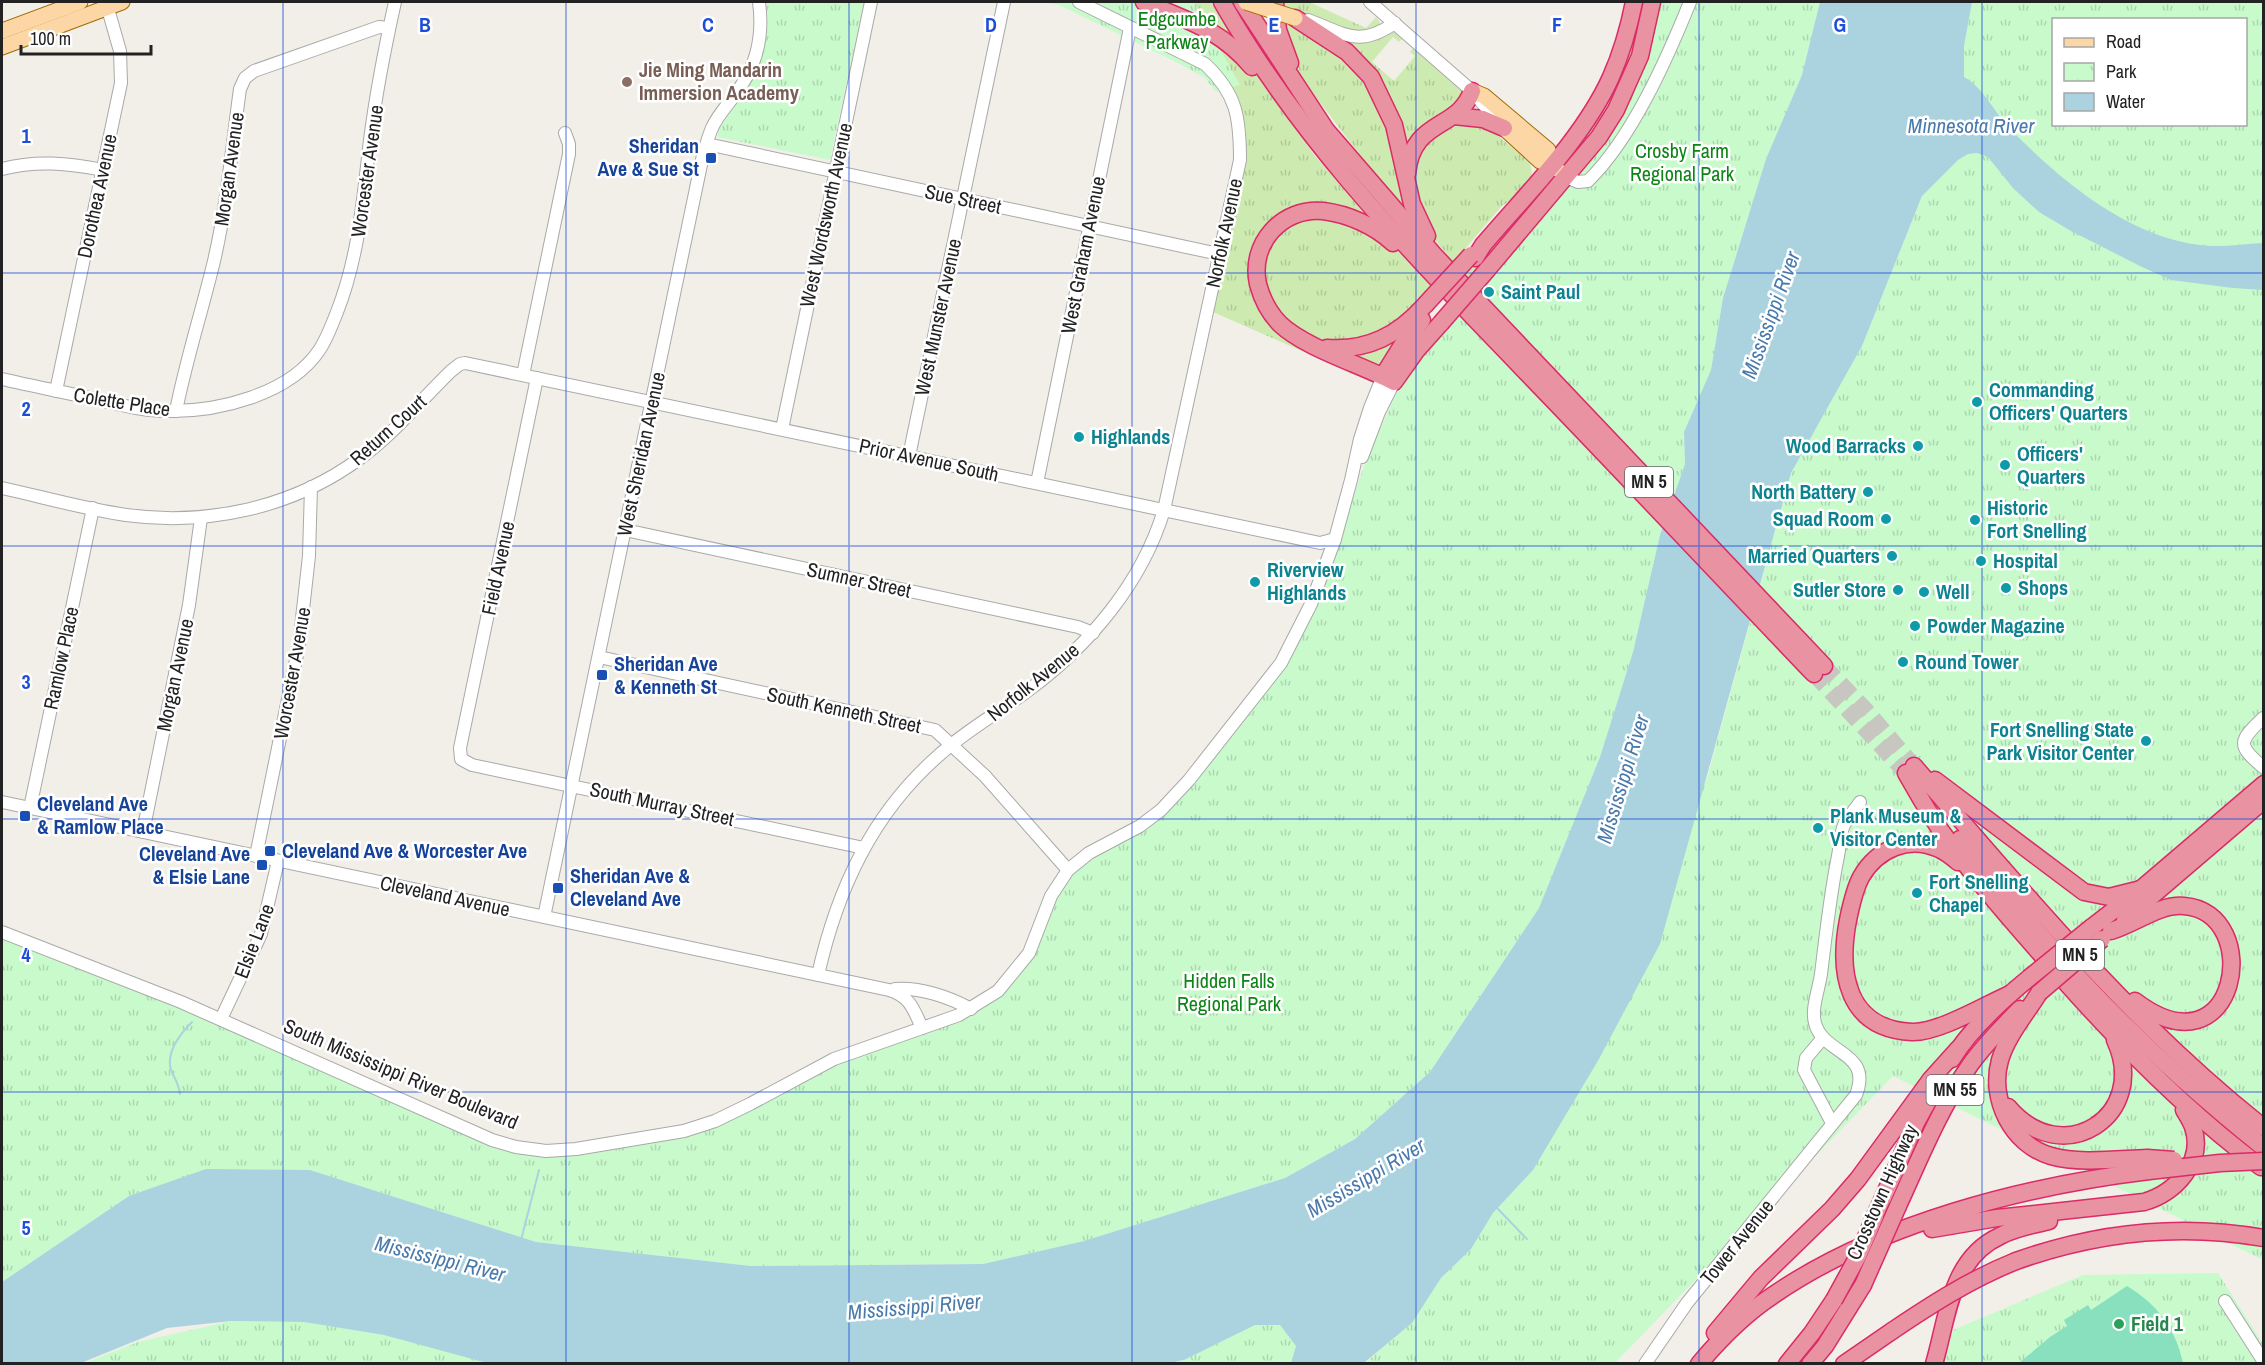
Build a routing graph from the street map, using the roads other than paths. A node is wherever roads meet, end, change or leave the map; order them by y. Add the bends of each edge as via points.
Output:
1 (80, 2) edge
2 (395, 2) edge
3 (759, 2) edge
4 (871, 2) edge
5 (1004, 2) edge
6 (1078, 2) edge
7 (1144, 2) edge
8 (1222, 2) edge
9 (1244, 2) edge
10 (1275, 2) edge
11 (1370, 2) edge
12 (1634, 2) edge
13 (1652, 2) edge
14 (1690, 2) edge
15 (112, 3) edge
16 (1295, 18) junction
17 (1395, 23) junction
18 (389, 28) junction
19 (1131, 28) junction
20 (2, 31) edge
21 (2, 47) edge
22 (1472, 91) junction
23 (1301, 94) junction
24 (1284, 98) junction
25 (1454, 116) junction
26 (1504, 128) junction
27 (565, 133) dead end
28 (707, 144) junction
29 (1551, 164) junction
30 (2, 170) edge
31 (103, 170) junction
32 (836, 172) junction
33 (1566, 177) junction
34 (1406, 184) junction
35 (962, 199) junction
36 (1089, 225) junction
37 (1219, 254) junction
38 (1435, 256) junction
39 (1479, 257) junction
40 (1433, 276) junction
41 (1474, 309) junction
42 (1432, 313) junction
43 (327, 337) joint
44 (1320, 348) junction
45 (523, 375) junction
46 (537, 378) junction
47 (2, 379) edge
48 (1389, 379) junction
49 (56, 391) junction
50 (652, 402) junction
51 (176, 411) junction
52 (782, 429) junction
53 (909, 456) junction
54 (1037, 483) junction
55 (2, 488) edge
56 (311, 488) junction
57 (93, 508) junction
58 (1164, 510) junction
59 (201, 518) junction
60 (625, 530) junction
61 (1335, 540) junction
62 (1093, 633) junction
63 (599, 657) junction
64 (1816, 668) tunnel mouth
65 (2263, 718) edge
66 (951, 744) junction
67 (461, 759) joint
68 (2264, 768) edge
69 (1910, 770) junction
70 (2264, 784) edge
71 (572, 786) junction
72 (2264, 800) edge
73 (2, 802) edge
74 (1860, 802) dead end
75 (30, 808) junction
76 (142, 832) junction
77 (864, 848) junction
78 (256, 856) junction
79 (278, 861) junction
80 (1068, 870) junction
81 (1974, 874) junction
82 (2149, 888) junction
83 (544, 917) junction
84 (2, 932) edge
85 (2102, 932) junction
86 (2092, 968) junction
87 (818, 975) junction
88 (889, 990) junction
89 (2039, 993) junction
90 (2010, 994) junction
91 (971, 1009) junction
92 (221, 1019) junction
93 (922, 1028) junction
94 (2112, 1034) junction
95 (1823, 1038) junction
96 (1958, 1049) junction
97 (2000, 1092) junction
98 (2173, 1095) junction
99 (1832, 1123) junction
100 (2264, 1128) edge
101 (2264, 1148) edge
102 (2264, 1161) edge
103 (2148, 1164) junction
104 (2264, 1168) edge
105 (2117, 1205) junction
106 (1898, 1233) junction
107 (2264, 1238) edge
108 (2225, 1301) dead end
109 (2264, 1362) edge
110 (1645, 1364) edge
111 (1691, 1364) edge
112 (1699, 1364) edge
113 (1786, 1364) edge
114 (1810, 1364) edge
115 (1844, 1364) edge
116 (1934, 1364) edge

1 - 20 main road
2 - 18 street, Worcester Avenue
3 - 28 street, West Sheridan Avenue via 755,59 741,87 718,118
4 - 32 street, West Wordsworth Avenue
5 - 35 street, West Munster Avenue
6 - 19 street
7 - 24 highway via 1225,39
8 - 24 highway, MN 5
9 - 16 main road, bridge
9 - 23 highway, MN 5
10 - 23 highway via 1278,30
11 - 17 street
12 - 29 highway, South Mississippi River Boulevard via 1622,51 1605,90 1582,127
13 - 33 highway, South Mississippi River Boulevard via 1640,56 1629,83 1599,137
14 - 33 street via 1658,75 1621,138 1588,181
15 - 21 main road
15 - 31 street, Dorothea Avenue via 121,83
16 - 17 street via 1360,38 1379,34
16 - 34 highway via 1338,44 1371,77 1394,125
17 - 22 street
18 - 43 street, Worcester Avenue via 374,109 357,245
18 - 51 street, Morgan Avenue via 368,30 254,71 245,78 240,89 214,262
19 - 36 street, West Graham Avenue
19 - 37 street, Norfolk Avenue via 1205,64 1221,80 1231,99 1238,119 1240,150
22 - 25 highway
22 - 26 street
22 - 29 main road via 1484,96 1548,150
23 - 38 highway, MN 5 via 1326,130
24 - 40 highway, MN 5 via 1356,191
25 - 26 highway via 1483,119
25 - 34 highway via 1426,132 1418,142 1410,157
26 - 29 main road via 1540,161
27 - 45 street via 569,154
28 - 32 street, Sue Street
28 - 50 street, West Sheridan Avenue
29 - 33 main road
29 - 39 highway, South Mississippi River Boulevard
30 - 31 street via 52,162
31 - 49 street, Dorothea Avenue
32 - 35 street, Sue Street
32 - 52 street, West Wordsworth Avenue
33 - 39 highway, South Mississippi River Boulevard
34 - 38 highway
35 - 36 street, Sue Street
35 - 53 street, West Munster Avenue
36 - 37 street, Sue Street
36 - 54 street, West Graham Avenue
37 - 58 street, Norfolk Avenue
38 - 41 highway, MN 5
39 - 42 highway, South Mississippi River Boulevard, bridge
39 - 42 highway, bridge
40 - 41 highway, MN 5
40 - 44 highway via 1387,237 1354,219 1321,211 1285,220 1270,232 1260,248 1259,289 1280,323 1295,336
41 - 64 highway, MN 5
42 - 44 highway via 1384,339 1351,348
42 - 48 highway, South Mississippi River Boulevard via 1416,351
43 - 51 street, Colette Place via 307,365 273,388 216,408
44 - 48 highway
45 - 46 street, Prior Avenue South
45 - 56 street, Return Court via 460,364 381,442 338,474
46 - 50 street, Prior Avenue South
46 - 67 street, Field Avenue via 460,748
47 - 49 street, Colette Place
48 - 61 street, South Mississippi River Boulevard via 1351,480
49 - 51 street, Colette Place via 135,408
50 - 52 street, Prior Avenue South
50 - 60 street, West Sheridan Avenue
52 - 53 street, Prior Avenue South
53 - 54 street, Prior Avenue South
54 - 58 street, Prior Avenue South
55 - 57 street, Return Court
56 - 59 street, Return Court via 272,503
56 - 78 street, Worcester Avenue via 309,556 298,645
57 - 59 street, Return Court via 152,517
57 - 75 street, Ramlow Place
58 - 61 street, Prior Avenue South via 1320,543
58 - 62 street, Norfolk Avenue via 1153,542
59 - 76 street, Morgan Avenue via 189,605
60 - 62 street, Sumner Street
60 - 63 street, West Sheridan Avenue
61 - 80 street, South Mississippi River Boulevard via 1311,604 1281,663 1189,780 1140,826 1089,853
62 - 66 street, Norfolk Avenue via 1053,671
63 - 66 street, South Kenneth Street via 928,728
63 - 71 street, West Sheridan Avenue
65 - 68 street via 2244,741 2245,750
66 - 77 street, Norfolk Avenue via 904,791
66 - 80 street, South Kenneth Street via 985,776
67 - 71 street, South Murray Street via 472,765
69 - 81 highway via 1943,834
69 - 82 highway via 1946,788 2084,892 2109,897
69 - 86 highway, MN 5
69 - 101 highway, MN 5 via 2080,980 2181,1078
70 - 82 highway, MN 55
71 - 77 street, South Murray Street
71 - 83 street, West Sheridan Avenue
72 - 82 highway, Crosstown Highway / MN 55
73 - 75 street, Cleveland Avenue
74 - 95 street via 1844,826 1830,891 1813,1017
75 - 76 street, Cleveland Avenue
76 - 78 street, Cleveland Avenue
77 - 87 street, Norfolk Avenue via 833,917
78 - 79 street, Cleveland Avenue
79 - 83 street, Cleveland Avenue
79 - 92 street, Elsie Lane via 261,934
80 - 91 street, South Mississippi River Boulevard via 1051,896 1024,960 998,991
81 - 90 highway via 1942,849 1919,844 1896,846 1875,858 1861,877 1852,902 1843,952 1846,981 1856,1003 1871,1018 1884,1026 1913,1032 1942,1024
81 - 94 highway
82 - 85 highway, Crosstown Highway / MN 55
83 - 87 street, Cleveland Avenue
84 - 92 street, South Mississippi River Boulevard
85 - 86 highway via 2172,907 2183,905 2207,911 2227,926 2238,948 2240,971 2231,997 2222,1006 2203,1018 2171,1021 2150,1012
85 - 89 highway, Crosstown Highway / MN 55, bridge
85 - 90 highway, Crosstown Highway / MN 55, bridge
86 - 100 highway, MN 5 via 2170,1046
87 - 88 street, Cleveland Avenue
88 - 91 street, Cleveland Avenue via 904,988 951,998
88 - 93 street, Cleveland Avenue via 907,998
89 - 97 highway via 2004,1050 1998,1072
89 - 114 highway, Crosstown Highway / MN 55, bridge via 1996,1033 1940,1114 1863,1285
90 - 96 highway, Crosstown Highway / MN 55
91 - 93 street, South Mississippi River Boulevard
92 - 93 street, South Mississippi River Boulevard via 492,1140 546,1151 646,1138 715,1121 834,1059
94 - 97 highway via 2123,1063 2123,1082 2113,1108 2095,1126 2068,1136 2047,1135 2022,1122
94 - 98 highway
95 - 99 street via 1806,1058 1804,1070
95 - 99 street, Tower Avenue via 1853,1061 1860,1077 1856,1095
96 - 111 highway via 1931,1079 1858,1179 1761,1278
96 - 113 highway, Crosstown Highway / MN 55, bridge via 1916,1123 1858,1256 1834,1300
97 - 103 highway via 2004,1115 2030,1146 2067,1159
98 - 104 highway via 2219,1136
98 - 105 highway via 2193,1128 2194,1153 2185,1175 2157,1199
99 - 110 street, Tower Avenue via 1687,1303
102 - 103 highway, bridge
103 - 106 highway via 1988,1203
105 - 106 highway
105 - 116 highway via 2019,1229 1980,1249 1955,1284
106 - 112 highway via 1875,1239 1824,1264 1770,1297 1738,1323
107 - 115 highway, bridge via 2171,1230 2094,1238 2048,1250 1984,1274
108 - 109 street

